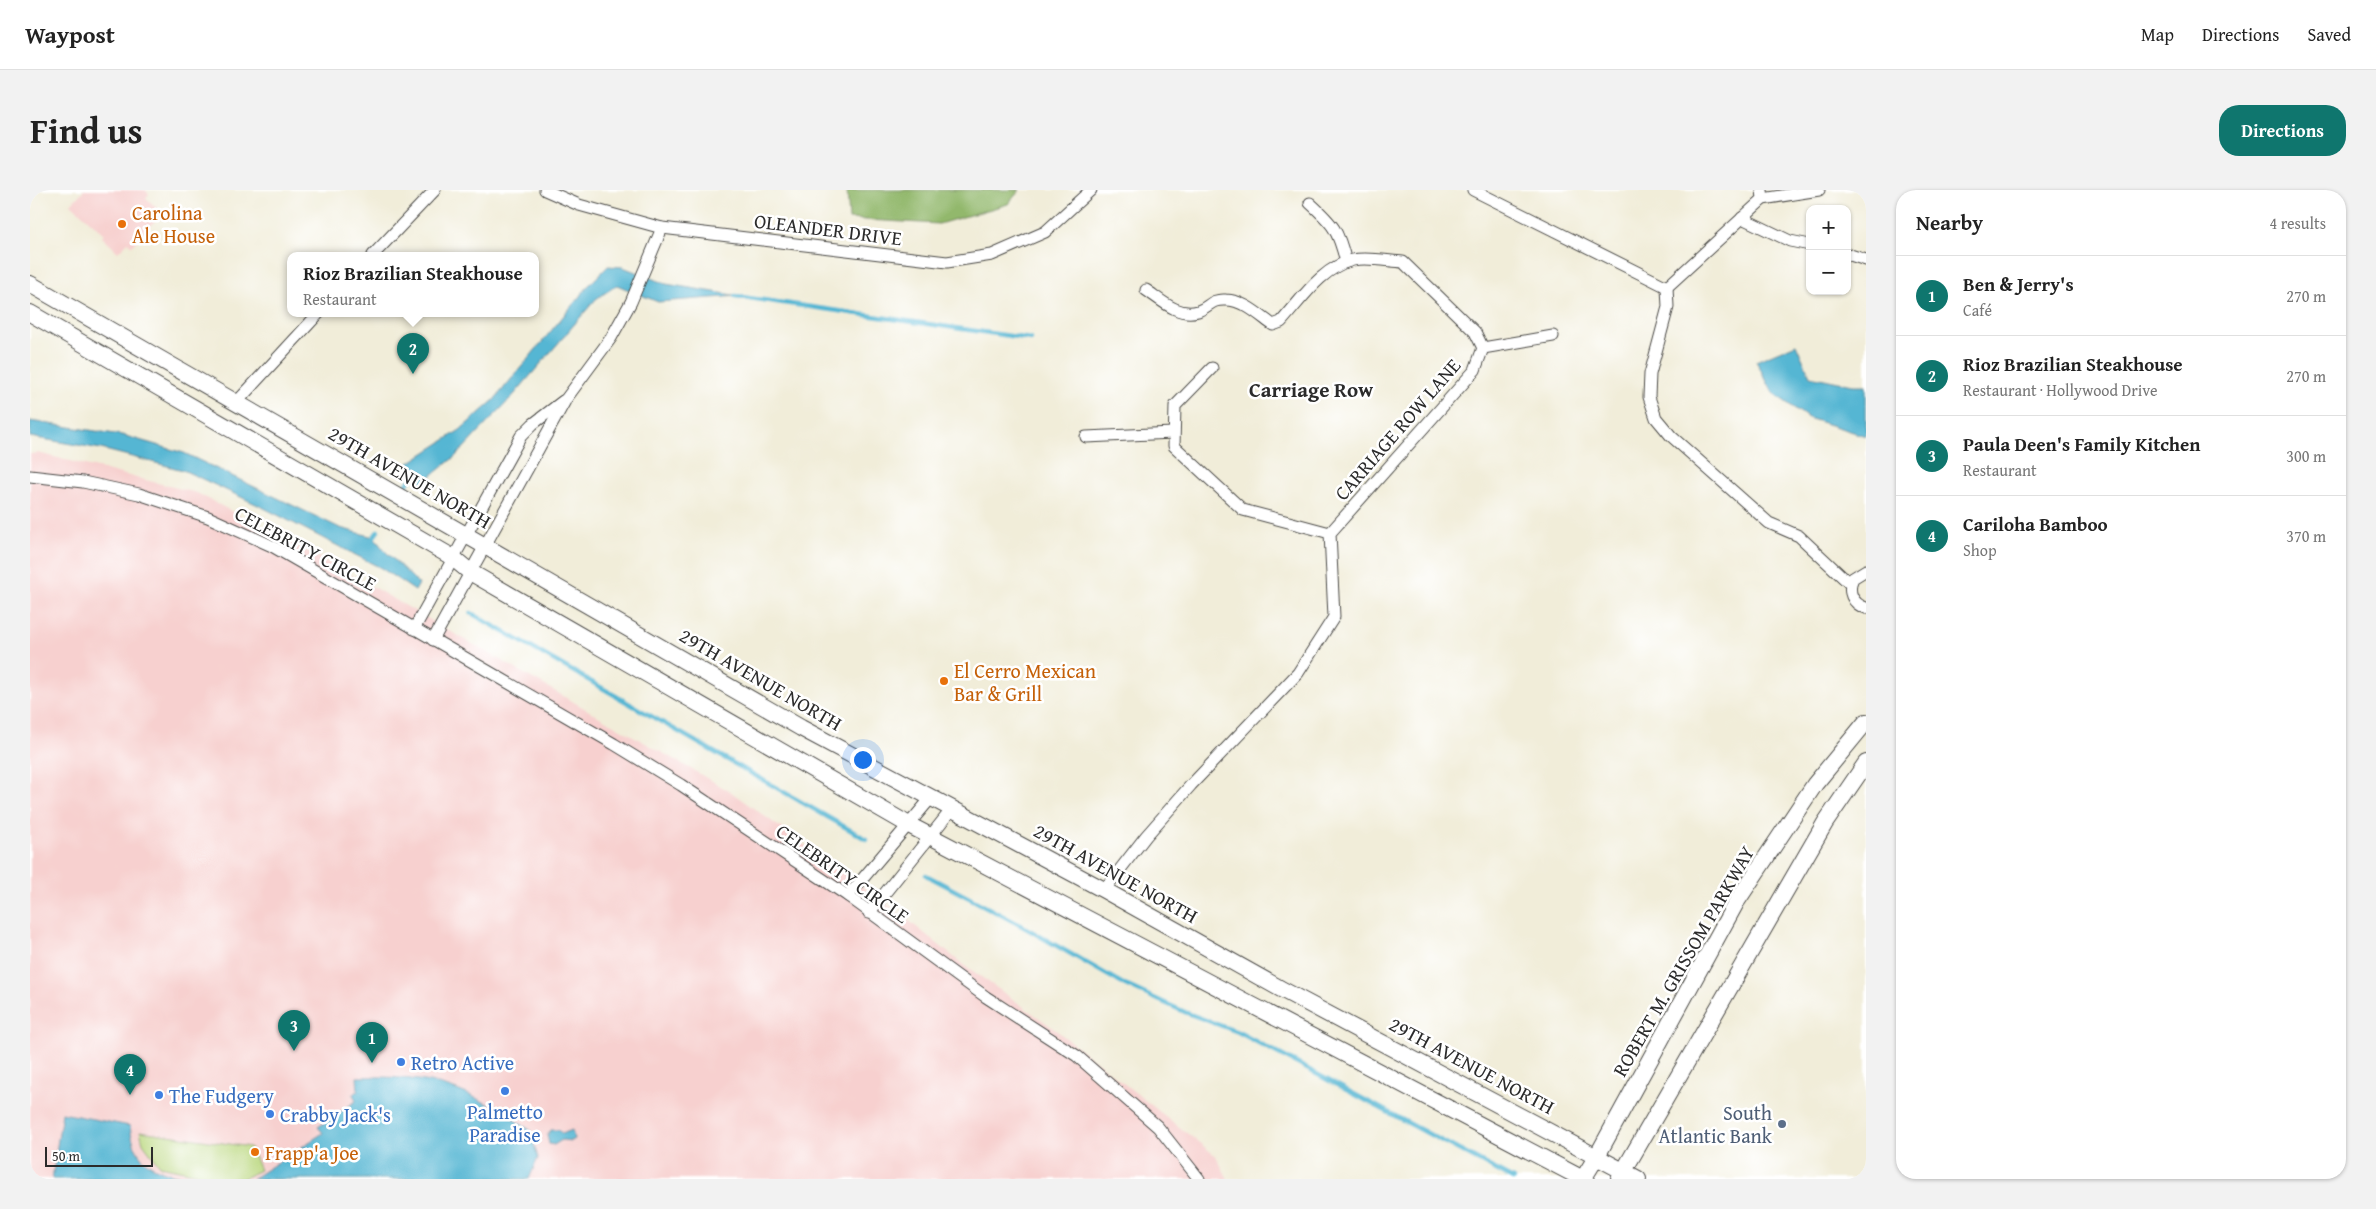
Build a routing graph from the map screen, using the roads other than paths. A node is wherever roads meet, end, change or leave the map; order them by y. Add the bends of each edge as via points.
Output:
1 (435, 190) edge
2 (545, 190) edge
3 (1091, 190) edge
4 (1473, 190) edge
5 (1820, 190) edge
6 (1763, 195) edge
7 (1310, 204) dead end
8 (1742, 218) junction
9 (662, 228) junction
10 (1806, 244) edge
11 (376, 252) edge
12 (1851, 255) edge
13 (1866, 260) edge
14 (1346, 262) junction
15 (30, 284) edge
16 (1666, 286) junction
17 (1146, 290) dead end
18 (30, 313) edge
19 (316, 317) edge
20 (1553, 336) dead end
21 (1482, 348) junction
22 (1212, 368) dead end
23 (566, 399) junction
24 (236, 403) junction
25 (1174, 433) junction
26 (1086, 436) dead end
27 (30, 476) edge
28 (465, 533) junction
29 (1330, 533) junction
30 (485, 545) junction
31 (452, 557) junction
32 (1866, 570) edge
33 (470, 572) junction
34 (1850, 584) junction
35 (1866, 608) edge
36 (414, 629) junction
37 (433, 640) junction
38 (1866, 722) edge
39 (1866, 763) edge
40 (931, 798) junction
41 (952, 809) junction
42 (909, 824) junction
43 (930, 836) junction
44 (1104, 890) junction
45 (848, 896) junction
46 (868, 913) junction
47 (1598, 1156) junction
48 (1621, 1175) edge
49 (1199, 1179) edge
50 (1582, 1179) edge
51 (1638, 1179) edge

1 - 11 street
2 - 9 street, OLEANDER DRIVE via 579,205
3 - 9 street, OLEANDER DRIVE via 1045,232 992,255 948,262
4 - 16 street
5 - 6 street
6 - 8 street
7 - 14 street via 1333,224
8 - 10 street via 1790,241
8 - 16 street
9 - 23 street via 631,302 611,338
12 - 13 street
14 - 17 street, CARRIAGE ROW LANE via 1325,273 1281,322 1273,325 1240,303 1213,300 1198,311 1177,311
14 - 21 street, CARRIAGE ROW LANE via 1403,262 1475,332
15 - 24 main road, 29TH AVENUE NORTH
16 - 34 street via 1668,307 1650,374 1649,397 1656,418 1671,436 1770,523 1799,536
18 - 31 main road
19 - 24 street
20 - 21 street
21 - 29 street, CARRIAGE ROW LANE via 1475,370
22 - 25 street via 1175,406
23 - 28 street via 521,436
23 - 30 street
24 - 28 main road, 29TH AVENUE NORTH
25 - 26 street
25 - 29 street via 1174,446 1243,510
27 - 36 street, CELEBRITY CIRCLE via 83,482 138,494 208,518 272,546
28 - 30 main road, 29TH AVENUE NORTH
28 - 31 street
29 - 44 street via 1334,617 1298,673 1190,785
30 - 33 street
30 - 40 main road, 29TH AVENUE NORTH via 801,728
31 - 33 main road
31 - 36 street
32 - 34 street via 1857,574
33 - 37 street
33 - 42 main road
34 - 35 street via 1852,598
36 - 37 street, CELEBRITY CIRCLE
37 - 45 street, CELEBRITY CIRCLE via 681,785
38 - 47 main road, ROBERT M. GRISSOM PARKWAY via 1815,784 1737,901
39 - 48 main road via 1825,823
40 - 41 main road, 29TH AVENUE NORTH
40 - 42 street
41 - 43 street
41 - 44 main road, 29TH AVENUE NORTH
42 - 43 main road
42 - 45 street
43 - 46 street
43 - 50 main road
44 - 47 main road, 29TH AVENUE NORTH via 1281,989
45 - 46 street, CELEBRITY CIRCLE
46 - 49 street, CELEBRITY CIRCLE via 986,998 1077,1056 1158,1127
47 - 48 main road, 29TH AVENUE NORTH
47 - 50 main road, ROBERT M. GRISSOM PARKWAY
48 - 51 main road, 29TH AVENUE NORTH

